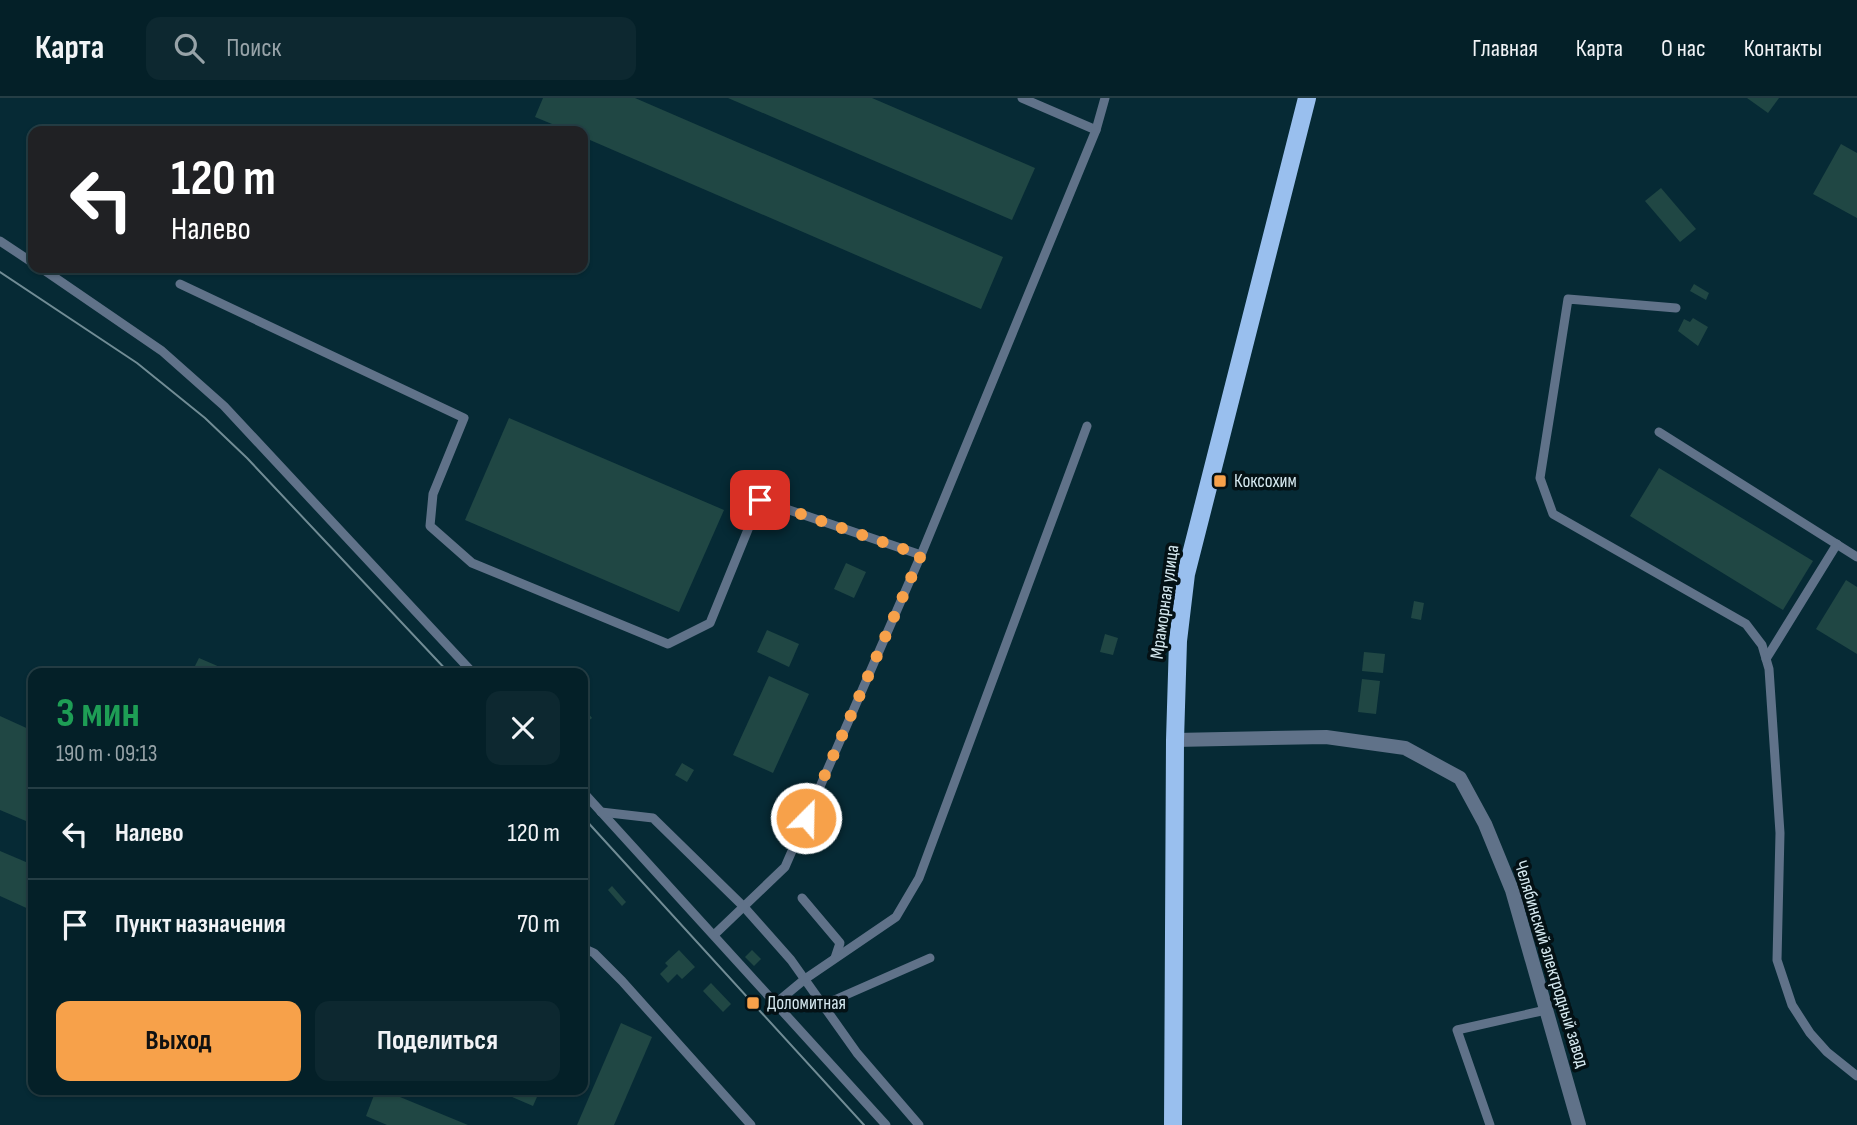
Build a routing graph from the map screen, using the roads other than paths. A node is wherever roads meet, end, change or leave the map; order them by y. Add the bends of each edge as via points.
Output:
1 (1022, 98) edge
2 (1105, 98) edge
3 (1307, 98) edge
4 (1096, 130) junction
5 (0, 241) edge
6 (28, 260) edge
7 (48, 273) edge
8 (180, 284) dead end
9 (1676, 307) dead end
10 (1087, 426) dead end
11 (1659, 432) dead end
12 (1837, 544) junction
13 (921, 555) junction
14 (1857, 557) edge
15 (1766, 660) junction
16 (468, 668) edge
17 (1175, 740) junction
18 (588, 798) edge
19 (601, 812) junction
20 (802, 898) dead end
21 (744, 907) junction
22 (714, 935) junction
23 (588, 950) edge
24 (835, 958) junction
25 (930, 958) dead end
26 (805, 979) junction
27 (776, 1003) junction
28 (823, 1004) junction
29 (1546, 1010) junction
30 (1857, 1076) edge
31 (751, 1125) edge
32 (886, 1125) edge
33 (919, 1125) edge
34 (1173, 1125) edge
35 (1490, 1125) edge
36 (1579, 1125) edge

1 - 4 lane
2 - 4 lane
3 - 17 main road, Мраморная улица via 1186,574 1178,641
4 - 13 lane
5 - 6 lane
7 - 16 lane via 162,351 224,407
8 - 13 lane via 464,418 433,494 430,526 472,563 668,644 710,623 760,500
9 - 15 lane via 1568,299 1540,478 1553,514 1746,624 1762,645
10 - 24 lane via 919,878 896,917
11 - 12 lane
12 - 14 lane
12 - 15 lane
13 - 21 lane via 785,867
15 - 30 lane via 1780,833 1777,960 1792,1005 1810,1033
17 - 29 street, Челябинский электродный завод via 1326,737 1405,748 1460,778 1512,890
17 - 34 main road, Мраморная улица
18 - 19 lane
19 - 21 lane via 653,818
19 - 22 lane
20 - 24 lane via 840,943
21 - 22 lane
21 - 26 lane
22 - 27 lane
23 - 31 lane via 622,981
24 - 26 lane
25 - 28 lane
26 - 27 lane
26 - 28 lane
27 - 32 lane
28 - 33 lane via 857,1053
29 - 35 lane via 1457,1030
29 - 36 street, Челябинский электродный завод

